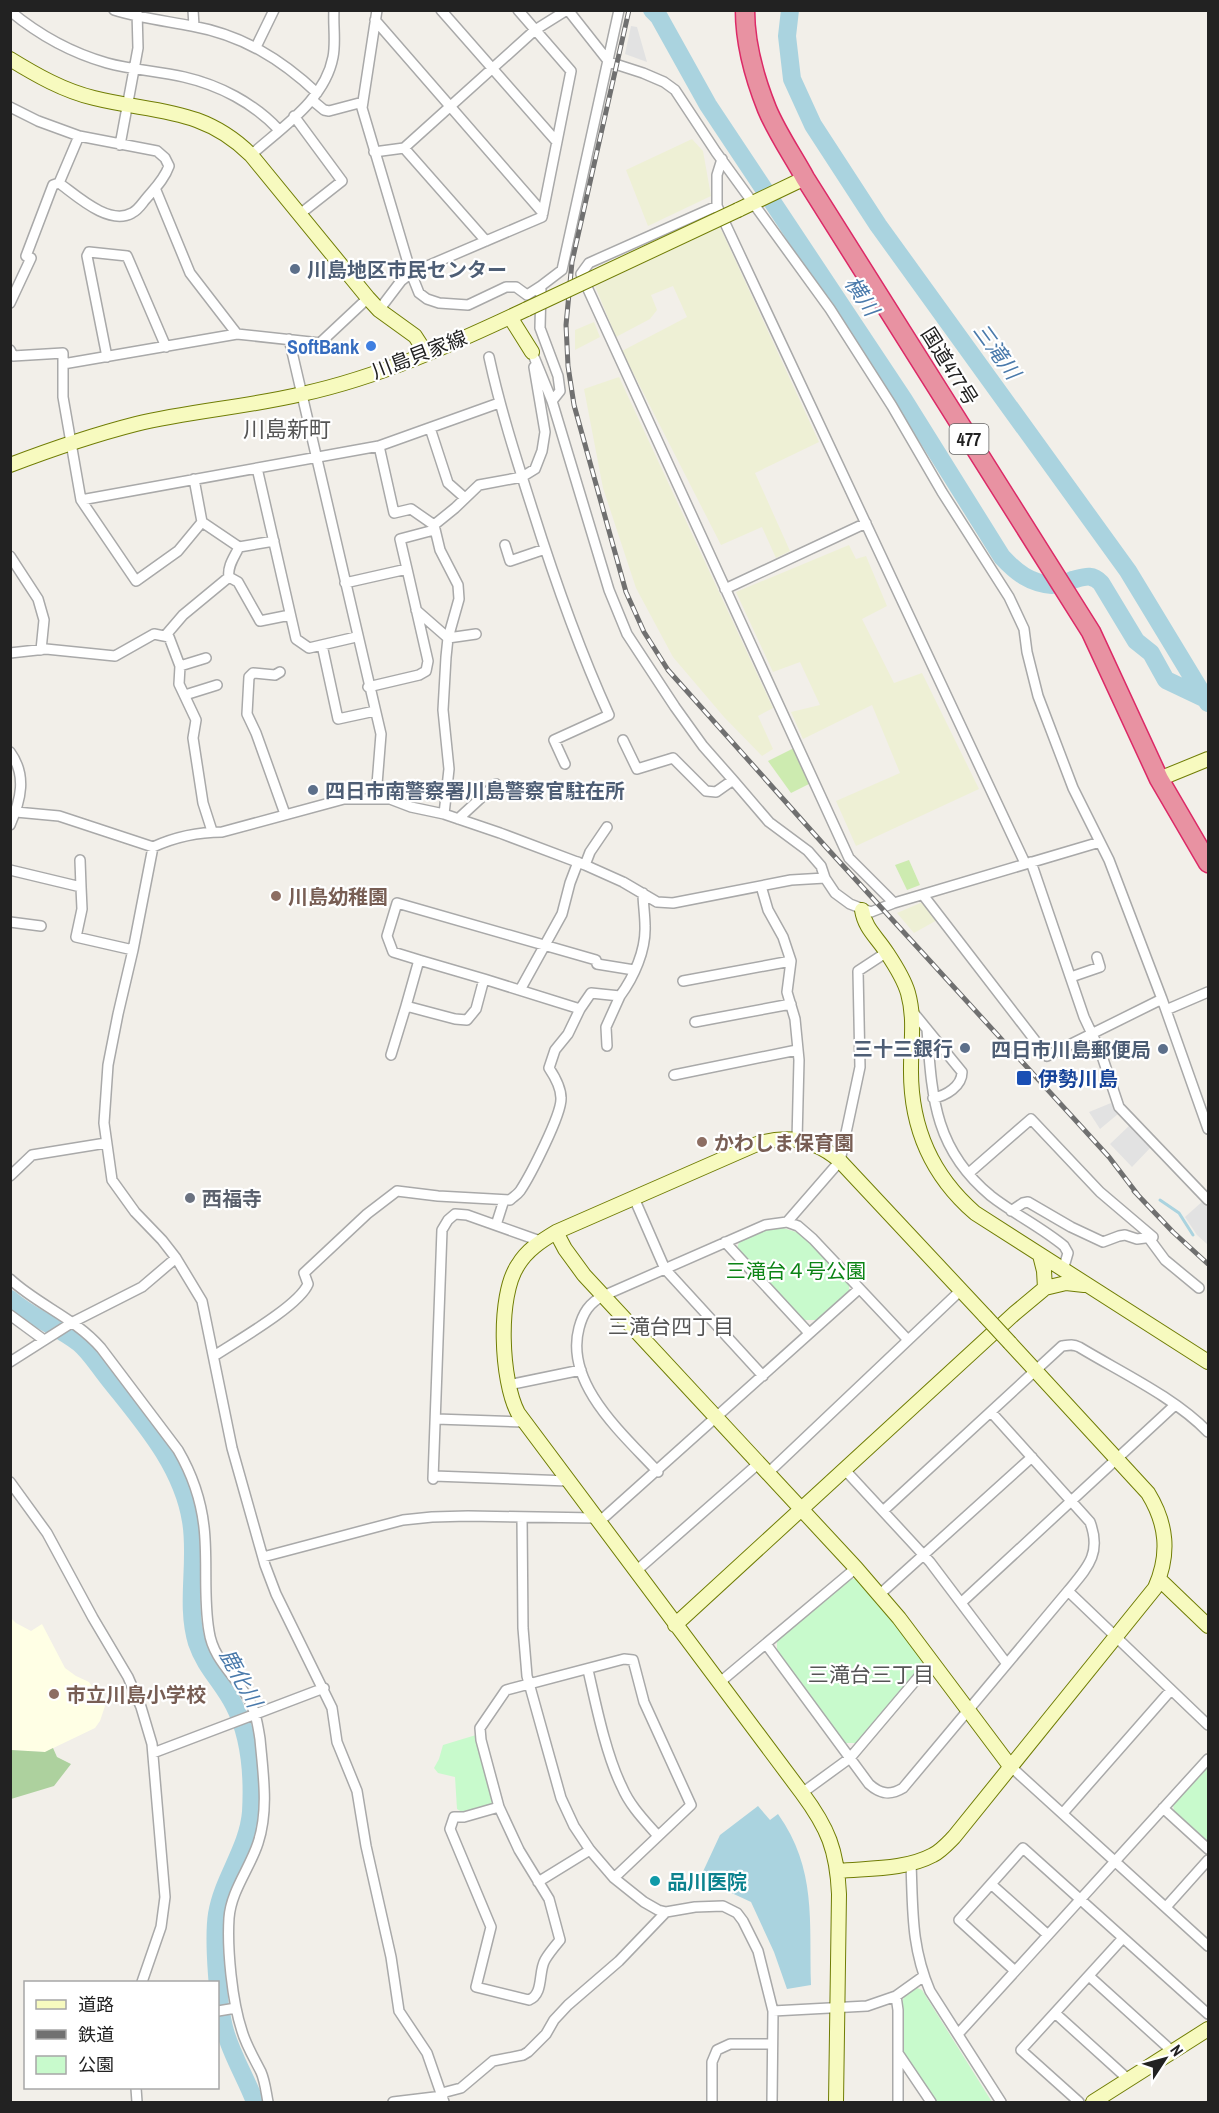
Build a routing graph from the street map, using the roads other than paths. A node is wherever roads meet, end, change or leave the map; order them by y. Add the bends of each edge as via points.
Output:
1 (114, 10) edge
2 (192, 10) edge
3 (274, 10) edge
4 (334, 10) edge
5 (441, 10) edge
6 (518, 10) edge
7 (568, 10) edge
8 (619, 10) edge
9 (745, 10) edge
10 (10, 11) edge
11 (138, 14) edge
12 (376, 15) edge
13 (194, 26) junction
14 (535, 30) junction
15 (256, 47) junction
16 (10, 58) edge
17 (609, 62) junction
18 (492, 68) junction
19 (135, 69) junction
20 (314, 97) junction
21 (363, 102) junction
22 (128, 106) junction
23 (450, 106) junction
24 (10, 107) edge
25 (294, 116) junction
26 (279, 130) junction
27 (79, 136) junction
28 (557, 142) junction
29 (120, 145) junction
30 (404, 148) junction
31 (374, 152) junction
32 (251, 155) junction
33 (722, 159) junction
34 (805, 178) junction
35 (59, 183) junction
36 (155, 188) junction
37 (755, 202) junction
38 (717, 206) junction
39 (543, 213) junction
40 (300, 214) junction
41 (486, 241) junction
42 (411, 273) junction
43 (541, 286) junction
44 (368, 298) junction
45 (10, 303) edge
46 (379, 310) junction
47 (510, 317) junction
48 (237, 334) junction
49 (289, 339) junction
50 (166, 347) junction
51 (10, 350) edge
52 (532, 352) junction
53 (426, 353) junction
54 (107, 357) junction
55 (489, 357) dead end
56 (63, 364) junction
57 (302, 394) junction
58 (552, 401) junction
59 (499, 403) junction
60 (430, 428) junction
61 (70, 442) junction
62 (379, 446) junction
63 (317, 458) junction
64 (10, 465) edge
65 (257, 468) junction
66 (522, 477) junction
67 (194, 479) junction
68 (465, 498) junction
69 (81, 500) junction
70 (202, 522) junction
71 (866, 523) junction
72 (434, 528) junction
73 (274, 541) junction
74 (505, 545) dead end
75 (239, 547) junction
76 (545, 549) junction
77 (10, 556) edge
78 (407, 569) junction
79 (229, 576) junction
80 (345, 583) junction
81 (725, 589) junction
82 (416, 610) junction
83 (290, 615) junction
84 (476, 634) dead end
85 (165, 636) junction
86 (356, 637) junction
87 (448, 638) junction
88 (322, 645) junction
89 (41, 650) junction
90 (10, 653) edge
91 (206, 658) dead end
92 (180, 666) junction
93 (279, 672) dead end
94 (217, 685) dead end
95 (368, 687) junction
96 (185, 695) junction
97 (375, 711) junction
98 (623, 740) dead end
99 (10, 752) edge
100 (1209, 759) edge
101 (565, 764) dead end
102 (1160, 779) junction
103 (733, 780) junction
104 (496, 784) dead end
105 (376, 797) junction
106 (16, 812) junction
107 (285, 814) junction
108 (444, 814) junction
109 (458, 819) junction
110 (10, 825) edge
111 (608, 827) dead end
112 (212, 831) junction
113 (1100, 842) junction
114 (153, 847) junction
115 (80, 860) dead end
116 (1028, 862) junction
117 (581, 863) junction
118 (1209, 863) edge
119 (10, 870) edge
120 (825, 878) junction
121 (761, 886) junction
122 (81, 887) junction
123 (643, 892) junction
124 (923, 894) junction
125 (894, 903) junction
126 (862, 910) junction
127 (10, 922) edge
128 (41, 926) dead end
129 (543, 945) junction
130 (133, 950) junction
131 (887, 952) junction
132 (1097, 957) dead end
133 (420, 960) junction
134 (791, 961) junction
135 (634, 970) junction
136 (1071, 977) junction
137 (484, 979) junction
138 (683, 981) dead end
139 (520, 990) junction
140 (1209, 992) edge
141 (621, 996) junction
142 (1162, 999) junction
143 (791, 1004) junction
144 (406, 1006) junction
145 (580, 1008) junction
146 (1166, 1010) junction
147 (913, 1012) junction
148 (695, 1022) dead end
149 (927, 1029) junction
150 (1091, 1034) junction
151 (607, 1046) dead end
152 (797, 1050) junction
153 (391, 1055) dead end
154 (674, 1075) dead end
155 (933, 1098) junction
156 (1206, 1116) edge
157 (1209, 1129) edge
158 (797, 1140) junction
159 (106, 1143) junction
160 (840, 1161) junction
161 (969, 1173) junction
162 (10, 1176) edge
163 (634, 1198) junction
164 (504, 1200) junction
165 (1209, 1200) edge
166 (1011, 1210) junction
167 (787, 1222) junction
168 (496, 1225) junction
169 (556, 1232) junction
170 (1148, 1238) junction
171 (540, 1241) junction
172 (725, 1242) junction
173 (1040, 1255) junction
174 (176, 1258) junction
175 (665, 1269) junction
176 (1063, 1270) junction
177 (10, 1279) edge
178 (1089, 1286) junction
179 (1045, 1288) junction
180 (1199, 1288) dead end
181 (859, 1289) junction
182 (961, 1290) junction
183 (603, 1296) junction
184 (10, 1315) edge
185 (71, 1324) junction
186 (808, 1333) junction
187 (46, 1339) junction
188 (908, 1340) junction
189 (213, 1356) junction
190 (10, 1362) edge
191 (1209, 1362) edge
192 (581, 1370) junction
193 (1034, 1370) junction
194 (763, 1376) junction
195 (508, 1385) junction
196 (1175, 1405) junction
197 (991, 1412) junction
198 (436, 1419) junction
199 (717, 1419) junction
200 (524, 1422) junction
201 (1209, 1432) edge
202 (1032, 1457) junction
203 (1116, 1459) junction
204 (763, 1468) junction
205 (845, 1470) junction
206 (658, 1472) junction
207 (568, 1481) junction
208 (10, 1482) edge
209 (1071, 1501) junction
210 (801, 1510) junction
211 (883, 1511) junction
212 (522, 1517) junction
213 (598, 1520) junction
214 (924, 1555) junction
215 (263, 1557) junction
216 (856, 1568) junction
217 (635, 1572) junction
218 (1159, 1579) junction
219 (1068, 1591) junction
220 (879, 1595) junction
221 (962, 1602) junction
222 (675, 1625) junction
223 (1208, 1625) edge
224 (1116, 1636) junction
225 (766, 1644) junction
226 (932, 1661) junction
227 (1007, 1664) junction
228 (588, 1670) junction
229 (719, 1683) junction
230 (530, 1685) junction
231 (324, 1689) junction
232 (1171, 1690) junction
233 (969, 1710) junction
234 (256, 1715) junction
235 (1209, 1725) edge
236 (153, 1753) junction
237 (850, 1758) junction
238 (1209, 1759) edge
239 (1010, 1766) junction
240 (802, 1793) junction
241 (499, 1807) junction
242 (1163, 1808) junction
243 (1063, 1813) junction
244 (658, 1836) junction
245 (1209, 1849) edge
246 (590, 1850) junction
247 (1209, 1860) edge
248 (1115, 1861) junction
249 (911, 1864) junction
250 (838, 1871) junction
251 (614, 1878) junction
252 (538, 1882) junction
253 (991, 1884) junction
254 (1080, 1900) junction
255 (1166, 1907) junction
256 (666, 1912) junction
257 (1048, 1935) junction
258 (1123, 1938) junction
259 (1209, 1946) edge
260 (1015, 1971) junction
261 (924, 1976) junction
262 (1089, 1976) junction
263 (143, 1981) edge
264 (896, 1996) junction
265 (838, 2008) junction
266 (235, 2009) junction
267 (219, 2011) edge
268 (773, 2011) junction
269 (1055, 2013) junction
270 (1209, 2014) edge
271 (1209, 2029) edge
272 (958, 2034) junction
273 (772, 2044) junction
274 (1173, 2052) junction
275 (898, 2053) junction
276 (1129, 2080) junction
277 (443, 2097) edge
278 (268, 2103) edge
279 (393, 2103) edge
280 (712, 2103) edge
281 (771, 2103) edge
282 (836, 2103) edge
283 (898, 2103) edge
284 (931, 2103) edge
285 (1000, 2103) edge
286 (1079, 2103) edge
287 (1093, 2103) edge

1 - 11 street
2 - 13 street
3 - 15 street
4 - 20 street via 333,58 324,84
5 - 18 street
6 - 14 street
7 - 14 street
7 - 17 street
8 - 17 street
9 - 34 highway, 国道477号 / 477 via 754,70 768,111
10 - 19 street via 65,47
11 - 13 street
11 - 19 street
12 - 21 street
12 - 23 street
13 - 15 street
14 - 18 street
14 - 28 street via 571,71
15 - 20 street via 289,68
16 - 22 street via 71,90
17 - 33 street via 643,73 675,90
17 - 43 street via 562,270
18 - 23 street
18 - 28 street
19 - 22 street
19 - 26 street via 183,77 216,88 250,106
20 - 21 street via 329,111
20 - 25 street
21 - 31 street
22 - 29 street
22 - 32 street via 197,119 232,138
23 - 30 street
23 - 39 street
24 - 27 street
25 - 26 street
25 - 40 street via 342,181
26 - 32 street
27 - 29 street
27 - 35 street
28 - 39 street
29 - 36 street via 157,152 165,158 169,166
30 - 31 street
30 - 41 street
31 - 42 street
32 - 40 street
33 - 37 street
33 - 38 street via 717,175
34 - 37 street, 川島貝家線
34 - 102 highway, 国道477号 / 477 via 1091,632
35 - 36 street via 106,215 120,217 137,210
35 - 45 street via 53,185 26,256 31,258
36 - 48 street via 190,273
37 - 47 street, 川島貝家線, bridge
37 - 113 street via 830,309 1009,597 1024,629 1038,696 1073,788
38 - 71 street
38 - 81 street via 589,262 581,274
39 - 41 street via 542,217
40 - 44 street
41 - 42 street
42 - 43 street via 419,293 453,305 468,305 506,287 516,287 527,295
42 - 46 street
43 - 58 street via 540,328 560,391
44 - 46 street
44 - 49 street via 320,343
46 - 53 street via 415,336
47 - 52 street
47 - 53 street, 川島貝家線
48 - 49 street
48 - 50 street
49 - 57 street
50 - 54 street
50 - 54 street via 128,256 89,252
51 - 56 street via 13,356 63,353
52 - 58 street
52 - 66 street via 545,432 535,470
53 - 57 street, 川島貝家線
54 - 56 street
55 - 59 street
56 - 61 street via 63,398
57 - 61 street, 川島貝家線 via 138,424
57 - 63 street
58 - 103 street via 615,609 675,707
59 - 60 street
59 - 66 street
60 - 62 street
60 - 68 street via 448,483
61 - 64 street, 川島貝家線
61 - 69 street
62 - 63 street
62 - 72 street via 394,513 411,509
63 - 65 street
63 - 80 street
65 - 67 street
65 - 73 street
66 - 68 street via 483,483
66 - 76 street
67 - 69 street
67 - 70 street
68 - 72 street
69 - 70 street via 134,583 178,551
70 - 75 street
71 - 81 street
71 - 116 street
72 - 78 street via 400,539
72 - 87 street via 459,590
73 - 75 street
73 - 83 street
74 - 76 street via 510,561
75 - 79 street
76 - 101 street via 609,715 555,740
77 - 89 street via 38,599 44,620
78 - 80 street
78 - 82 street
79 - 83 street via 238,582 260,621
79 - 85 street via 183,615
80 - 86 street
81 - 125 street via 849,858
82 - 87 street
82 - 95 street via 428,661 426,671
83 - 88 street via 296,639 309,648
84 - 87 street
85 - 89 street via 151,635 115,656
85 - 92 street via 169,637
86 - 88 street
86 - 95 street
87 - 108 street via 444,710 450,769
88 - 97 street via 338,719
89 - 90 street
91 - 92 street
92 - 96 street via 178,680
93 - 107 street via 249,677 248,714
94 - 96 street
95 - 97 street
96 - 112 street via 196,720 193,738 203,803
97 - 105 street via 381,734
98 - 103 street via 637,769 674,758 706,791 716,792
99 - 106 street via 22,777
100 - 102 street
102 - 118 highway, 国道477号 / 477
103 - 120 street via 769,822 808,851 821,866
104 - 109 street
105 - 107 street via 344,799
105 - 108 street
106 - 110 street
106 - 114 street via 75,820
107 - 112 street via 222,832
108 - 109 street
109 - 117 street
111 - 117 street
112 - 114 street
113 - 116 street
113 - 142 street
114 - 130 street
115 - 122 street
116 - 124 street
116 - 136 street
117 - 123 street
117 - 129 street via 570,883 562,914
119 - 122 street
120 - 121 street
120 - 126 street via 836,893
121 - 123 street via 673,903 657,902
121 - 134 street
122 - 130 street via 82,909 76,937
123 - 135 street via 643,948
124 - 125 street
124 - 150 street via 1047,1056
125 - 126 street via 871,912
126 - 131 street via 864,922
127 - 128 street
129 - 133 street via 397,903 387,936 393,952
129 - 135 street via 593,959 597,964
129 - 139 street
130 - 159 street via 108,1065 103,1109
131 - 147 street via 904,983
131 - 160 street via 858,971 860,1067
132 - 136 street via 1100,967
133 - 137 street
133 - 144 street
134 - 138 street
134 - 143 street
135 - 141 street
136 - 150 street
137 - 139 street
137 - 144 street via 476,1009 467,1020
139 - 145 street
140 - 146 street
141 - 145 street via 591,993
141 - 151 street via 606,1027
142 - 146 street
142 - 150 street
143 - 148 street
143 - 152 street
144 - 153 street
145 - 164 street via 549,1068 560,1089 559,1108 519,1193
146 - 156 street
147 - 149 street
147 - 173 street via 913,1101 930,1158 960,1200
149 - 155 street
149 - 155 street via 963,1075 946,1094
150 - 165 street via 1119,1107
152 - 154 street
152 - 158 street
155 - 161 street via 951,1150
156 - 157 street
158 - 160 street via 816,1145
158 - 163 street via 776,1139 757,1144
159 - 162 street via 32,1155
159 - 174 street via 112,1180
160 - 167 street
160 - 182 street
161 - 166 street
161 - 170 street via 1031,1119 1100,1192 1153,1237
163 - 169 street
163 - 175 street
164 - 168 street
164 - 189 street via 398,1191 367,1214 304,1273 306,1289 292,1303
166 - 170 street via 1028,1202 1103,1242 1125,1235
166 - 176 street via 1064,1246 1068,1257
167 - 172 street via 765,1225
167 - 181 street via 813,1239
168 - 171 street
168 - 198 street via 460,1214 448,1220 442,1230
169 - 171 street
169 - 183 street via 577,1266
170 - 180 street via 1165,1260
171 - 195 street via 517,1266 507,1289
172 - 175 street
172 - 186 street
173 - 176 street
173 - 179 street
174 - 185 street via 142,1287
174 - 189 street via 202,1301
175 - 183 street
175 - 194 street
176 - 178 street
177 - 185 street
178 - 179 street via 1066,1283
178 - 191 street
179 - 205 street
181 - 186 street
181 - 188 street
182 - 188 street
182 - 193 street, bridge
183 - 192 street via 593,1301 580,1324 577,1337
183 - 199 street
184 - 187 street
185 - 187 street
185 - 234 street via 88,1333 112,1362 186,1463 205,1529 209,1635 217,1656
186 - 194 street
187 - 190 street
188 - 204 street
189 - 215 street via 232,1448
192 - 195 street
192 - 206 street via 607,1417
193 - 196 street via 1062,1346 1072,1344
193 - 197 street
193 - 203 street
194 - 199 street
195 - 200 street via 512,1402
196 - 201 street
196 - 203 street
197 - 202 street
197 - 211 street
198 - 200 street
198 - 207 street via 434,1477
199 - 204 street
199 - 206 street
200 - 207 street
202 - 209 street
202 - 214 street
203 - 209 street
203 - 218 street via 1148,1493 1159,1514 1166,1546
204 - 210 street
204 - 217 street
205 - 210 street
205 - 211 street
206 - 213 street
207 - 213 street
208 - 236 street via 47,1533 128,1677
209 - 219 street via 1090,1522 1095,1542 1089,1563
209 - 221 street
210 - 216 street
210 - 222 street
211 - 214 street
212 - 213 street
212 - 215 street via 403,1520
212 - 230 street via 523,1628
213 - 217 street
214 - 220 street
214 - 221 street
215 - 231 street via 276,1594
216 - 220 street
216 - 225 street
217 - 222 street
218 - 223 street
218 - 224 street
219 - 224 street
219 - 227 street
220 - 226 street
221 - 227 street
222 - 229 street
224 - 232 street
224 - 239 street
225 - 229 street
225 - 237 street
226 - 233 street
226 - 237 street
227 - 233 street
228 - 230 street
228 - 244 street via 621,1786
228 - 244 street via 633,1660 644,1702 691,1805
229 - 240 street
230 - 241 street via 507,1690 480,1728
230 - 246 street via 561,1798
231 - 234 street
231 - 277 street via 333,1712 337,1742 357,1791 399,2011 427,2053
232 - 235 street
232 - 243 street
233 - 237 street via 896,1792 875,1789
233 - 239 street
234 - 236 street
234 - 266 street via 264,1814 259,1842 234,1896 229,1917
236 - 263 street via 165,1897 161,1927
237 - 240 street
238 - 242 street
239 - 243 street
239 - 249 street via 950,1841 934,1855
240 - 250 street via 821,1819
241 - 252 street
241 - 252 street via 454,1817 450,1829 491,1927 476,1987 529,2000 537,1993 543,1962 560,1940 549,1899
242 - 245 street
242 - 248 street
243 - 248 street
244 - 251 street
246 - 251 street
246 - 252 street
247 - 255 street
248 - 254 street
248 - 255 street
249 - 250 street
249 - 261 street via 915,1945
250 - 265 street
251 - 256 street via 644,1902
253 - 254 street via 1023,1848
253 - 257 street
253 - 260 street via 959,1920
254 - 257 street
254 - 258 street
255 - 259 street
256 - 268 street via 715,1905 737,1913 758,1951
256 - 277 street via 614,1966 568,2005 528,2052 493,2061
257 - 260 street
258 - 262 street
258 - 270 street
260 - 272 street
261 - 264 street
261 - 272 street
262 - 269 street
262 - 274 street
264 - 265 street via 867,2006
264 - 275 street
265 - 268 street
265 - 282 street
266 - 267 street
266 - 278 street via 262,2074
268 - 273 street
269 - 276 street
269 - 286 street via 1021,2050
271 - 274 street
272 - 285 street
273 - 280 street via 730,2044 717,2050 712,2062
273 - 281 street
274 - 276 street
275 - 283 street
275 - 284 street
276 - 287 street
277 - 279 street

